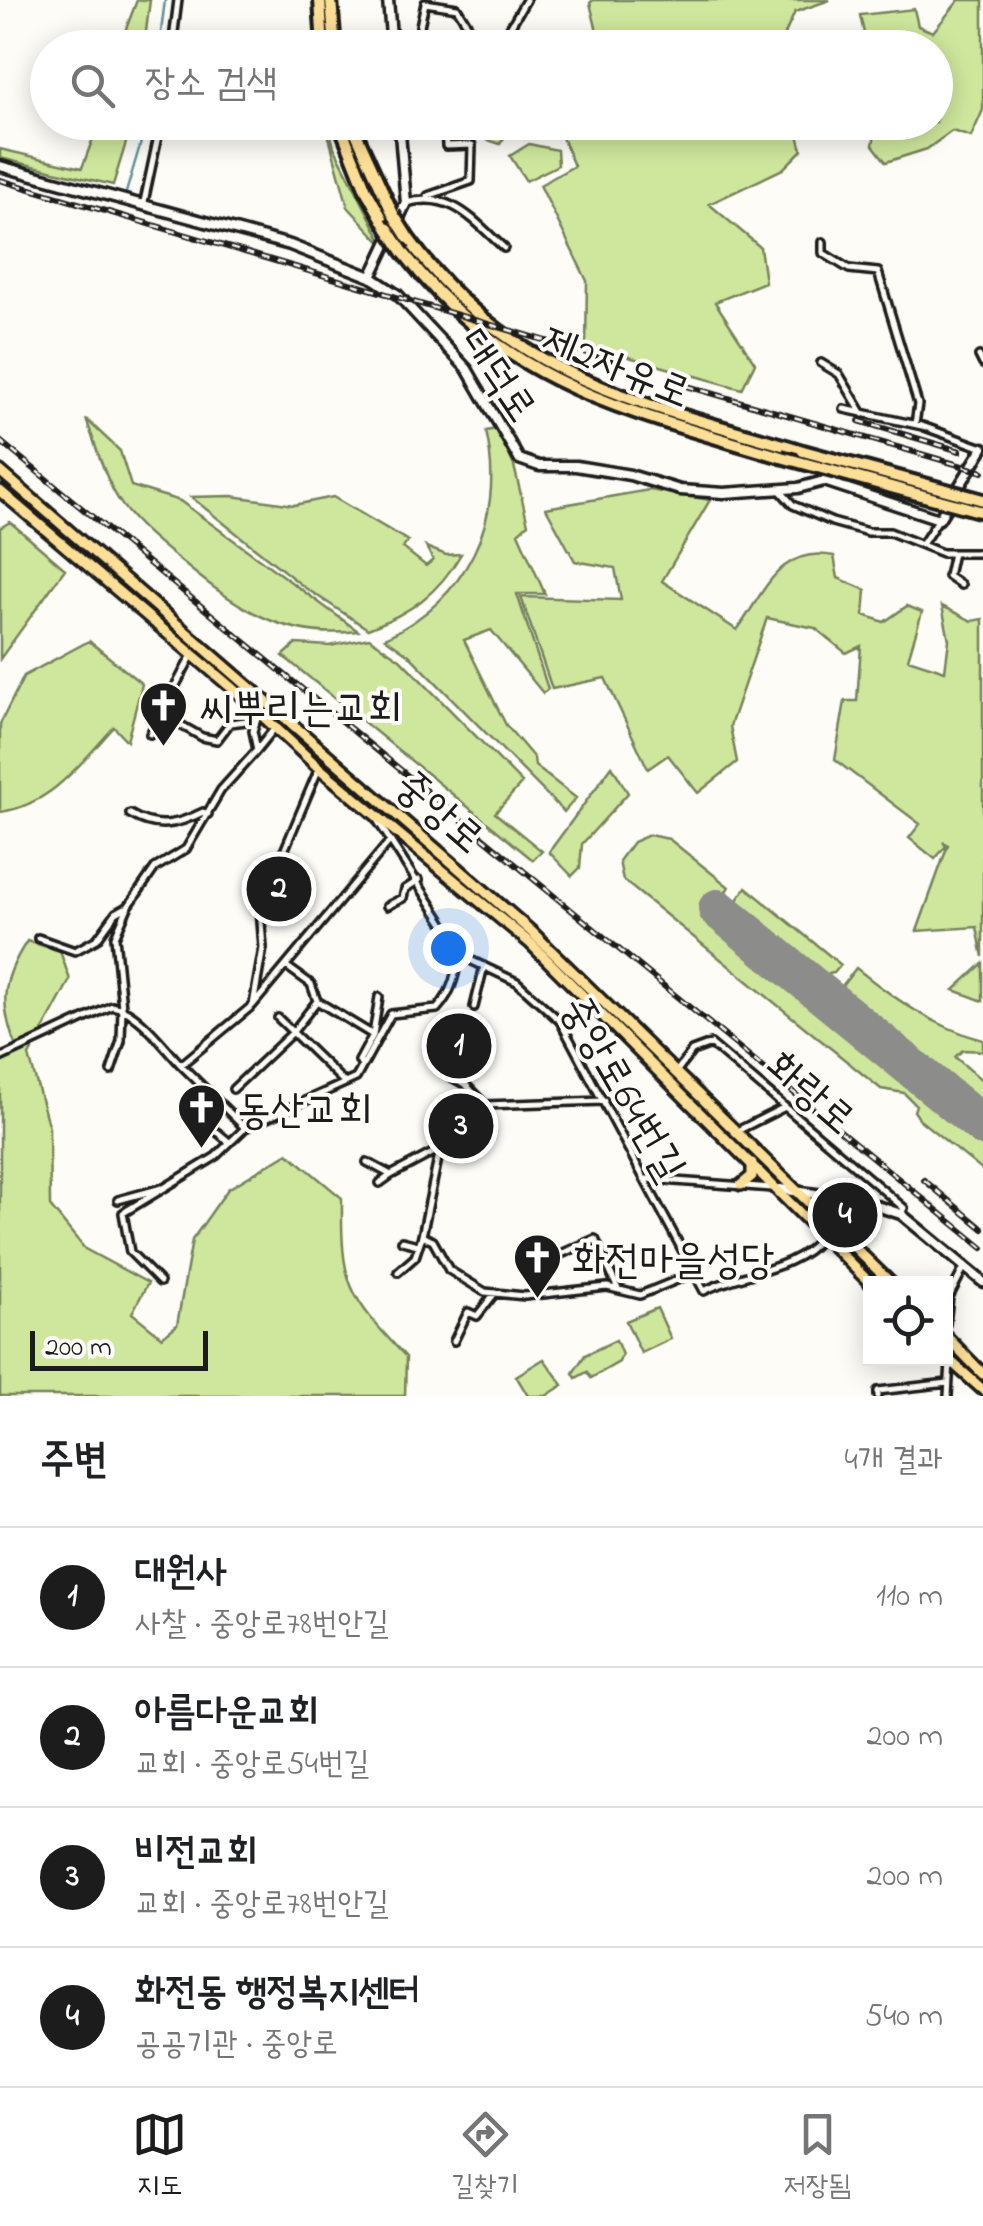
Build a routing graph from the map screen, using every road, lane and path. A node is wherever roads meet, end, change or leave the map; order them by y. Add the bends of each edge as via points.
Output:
1 (178, 0) edge
2 (320, 0) edge
3 (331, 0) edge
4 (388, 0) edge
5 (526, 0) edge
6 (425, 2) edge
7 (174, 30) edge
8 (322, 30) edge
9 (334, 30) edge
10 (390, 30) edge
11 (422, 30) edge
12 (471, 30) edge
13 (508, 30) edge
14 (157, 140) edge
15 (346, 140) edge
16 (360, 140) edge
17 (401, 140) edge
18 (446, 140) edge
19 (0, 166) edge
20 (428, 196) junction
21 (142, 201) junction
22 (406, 203) junction
23 (823, 242) dead end
24 (504, 248) dead end
25 (371, 277) junction
26 (980, 356) dead end
27 (822, 363) dead end
28 (983, 364) edge
29 (844, 409) dead end
30 (863, 414) junction
31 (915, 424) junction
32 (983, 448) edge
33 (0, 471) edge
34 (779, 489) junction
35 (0, 491) edge
36 (5, 500) edge
37 (983, 500) edge
38 (983, 512) edge
39 (940, 519) junction
40 (924, 542) junction
41 (983, 552) edge
42 (953, 553) junction
43 (961, 585) dead end
44 (192, 655) junction
45 (163, 715) junction
46 (256, 717) junction
47 (274, 728) junction
48 (150, 734) dead end
49 (257, 750) junction
50 (318, 768) junction
51 (374, 813) junction
52 (130, 814) dead end
53 (208, 814) junction
54 (390, 841) junction
55 (419, 880) junction
56 (387, 906) dead end
57 (128, 907) junction
58 (38, 938) dead end
59 (459, 948) junction
60 (286, 966) junction
61 (484, 966) junction
62 (379, 997) dead end
63 (317, 1001) junction
64 (253, 1005) junction
65 (122, 1007) junction
66 (474, 1008) dead end
67 (278, 1018) dead end
68 (292, 1033) junction
69 (373, 1035) junction
70 (0, 1058) edge
71 (181, 1065) junction
72 (362, 1068) junction
73 (111, 1071) dead end
74 (443, 1072) dead end
75 (676, 1072) junction
76 (344, 1082) junction
77 (233, 1089) dead end
78 (604, 1101) junction
79 (485, 1105) junction
80 (785, 1106) junction
81 (435, 1120) dead end
82 (470, 1122) junction
83 (245, 1128) junction
84 (218, 1132) dead end
85 (737, 1132) junction
86 (229, 1142) junction
87 (440, 1149) junction
88 (751, 1161) junction
89 (367, 1162) dead end
90 (390, 1175) junction
91 (646, 1180) junction
92 (380, 1183) dead end
93 (741, 1185) junction
94 (165, 1188) junction
95 (780, 1189) junction
96 (793, 1190) junction
97 (826, 1196) junction
98 (118, 1200) dead end
99 (902, 1214) junction
100 (823, 1216) junction
101 (422, 1236) junction
102 (822, 1236) junction
103 (402, 1242) dead end
104 (418, 1246) junction
105 (550, 1259) dead end
106 (964, 1266) junction
107 (398, 1272) dead end
108 (694, 1274) junction
109 (864, 1276) edge
110 (884, 1276) edge
111 (160, 1282) dead end
112 (983, 1282) edge
113 (953, 1286) edge
114 (618, 1289) junction
115 (495, 1294) junction
116 (454, 1341) dead end
117 (953, 1343) edge
118 (953, 1363) edge
119 (948, 1366) edge
120 (983, 1374) edge
121 (948, 1383) junction
122 (983, 1390) edge
123 (878, 1396) edge
124 (948, 1396) edge

1 - 7 street
2 - 8 highway
3 - 9 highway
4 - 10 street
5 - 13 street
6 - 11 street
6 - 12 street via 457,8
14 - 21 street
15 - 38 highway, 제2자유로, bridge via 388,229 427,282 478,330 552,380 610,406
16 - 37 highway, 제2자유로, bridge via 408,238 478,316 550,366 617,395
17 - 22 street
18 - 20 street via 446,146 472,144 471,181
19 - 21 street, 대덕로
20 - 22 street
20 - 24 street via 456,204
21 - 25 street, 대덕로
22 - 25 street
23 - 31 street via 824,252 849,269 878,272 918,404
25 - 34 street, 대덕로 via 398,295 467,369 519,459 630,475 680,490
26 - 28 street
27 - 30 street via 839,374
29 - 30 street
30 - 31 street
31 - 32 street
32 - 39 street
33 - 75 main road, 중앙로 via 533,933
34 - 39 street, 대덕로 via 824,481
34 - 40 street via 793,505 832,522
35 - 36 main road, 중앙로
36 - 44 main road, 중앙로
39 - 40 street
40 - 42 street
41 - 42 street
42 - 43 street via 948,576
44 - 45 street
44 - 46 main road, 중앙로
45 - 46 street via 216,740 230,724
45 - 48 street
46 - 47 main road, 중앙로
46 - 49 street
47 - 49 street
47 - 50 main road, 중앙로
49 - 53 street
50 - 51 main road, 중앙로
50 - 64 street via 260,908 263,948
51 - 54 street, 중앙로64번길
51 - 88 main road, 중앙로 via 530,943
52 - 53 street via 147,824 175,824
53 - 57 street via 186,850 156,868
54 - 55 street, 중앙로64번길
54 - 60 street
55 - 56 street
55 - 59 street, 중앙로64번길
57 - 58 street via 98,939 76,951
57 - 65 street via 115,937
59 - 61 street, 중앙로64번길
59 - 72 street via 457,974 444,1001 436,1009 396,1010
60 - 63 street via 311,984
60 - 64 street
61 - 66 street
61 - 78 street, 중앙로64번길 via 517,982 560,1022
62 - 69 street
63 - 68 street
63 - 69 street
64 - 71 street
65 - 70 street
65 - 71 street
65 - 73 street
67 - 68 street
68 - 76 street
68 - 77 street
69 - 72 street via 358,1060
71 - 83 street
72 - 76 street
74 - 79 street
75 - 80 street, 화랑로 via 692,1052 711,1044
75 - 85 main road, 중앙로
76 - 83 street
78 - 79 street
78 - 91 street, 중앙로64번길
79 - 82 street
80 - 85 street
80 - 99 street, 화랑로 via 904,1208
81 - 82 street
82 - 87 street
83 - 86 street
84 - 86 street
85 - 96 main road, 중앙로
86 - 94 street
87 - 90 street
87 - 101 street
88 - 93 main road via 753,1174
88 - 95 main road, 중앙로
89 - 90 street
90 - 92 street
91 - 93 street
91 - 108 street, 중앙로64번길
93 - 95 street
94 - 98 street
94 - 111 street via 123,1214 130,1252
95 - 96 street, 화랑로
95 - 102 main road, 중앙로
96 - 97 street, 화랑로
96 - 100 main road, 중앙로
97 - 99 street, 화랑로
97 - 100 main road
99 - 106 street, 화랑로
100 - 110 main road, 중앙로
101 - 104 street
101 - 115 street via 465,1284
102 - 108 street, 중앙로64번길 via 807,1252 764,1273 704,1291
102 - 109 main road, 중앙로
103 - 104 street
104 - 107 street
105 - 114 street via 595,1239
106 - 112 street, 화랑로
106 - 113 street
108 - 114 street via 643,1294
114 - 115 street
115 - 116 street via 476,1316 468,1312
117 - 120 main road
118 - 122 main road
119 - 121 street
121 - 123 street via 878,1390
121 - 124 street

